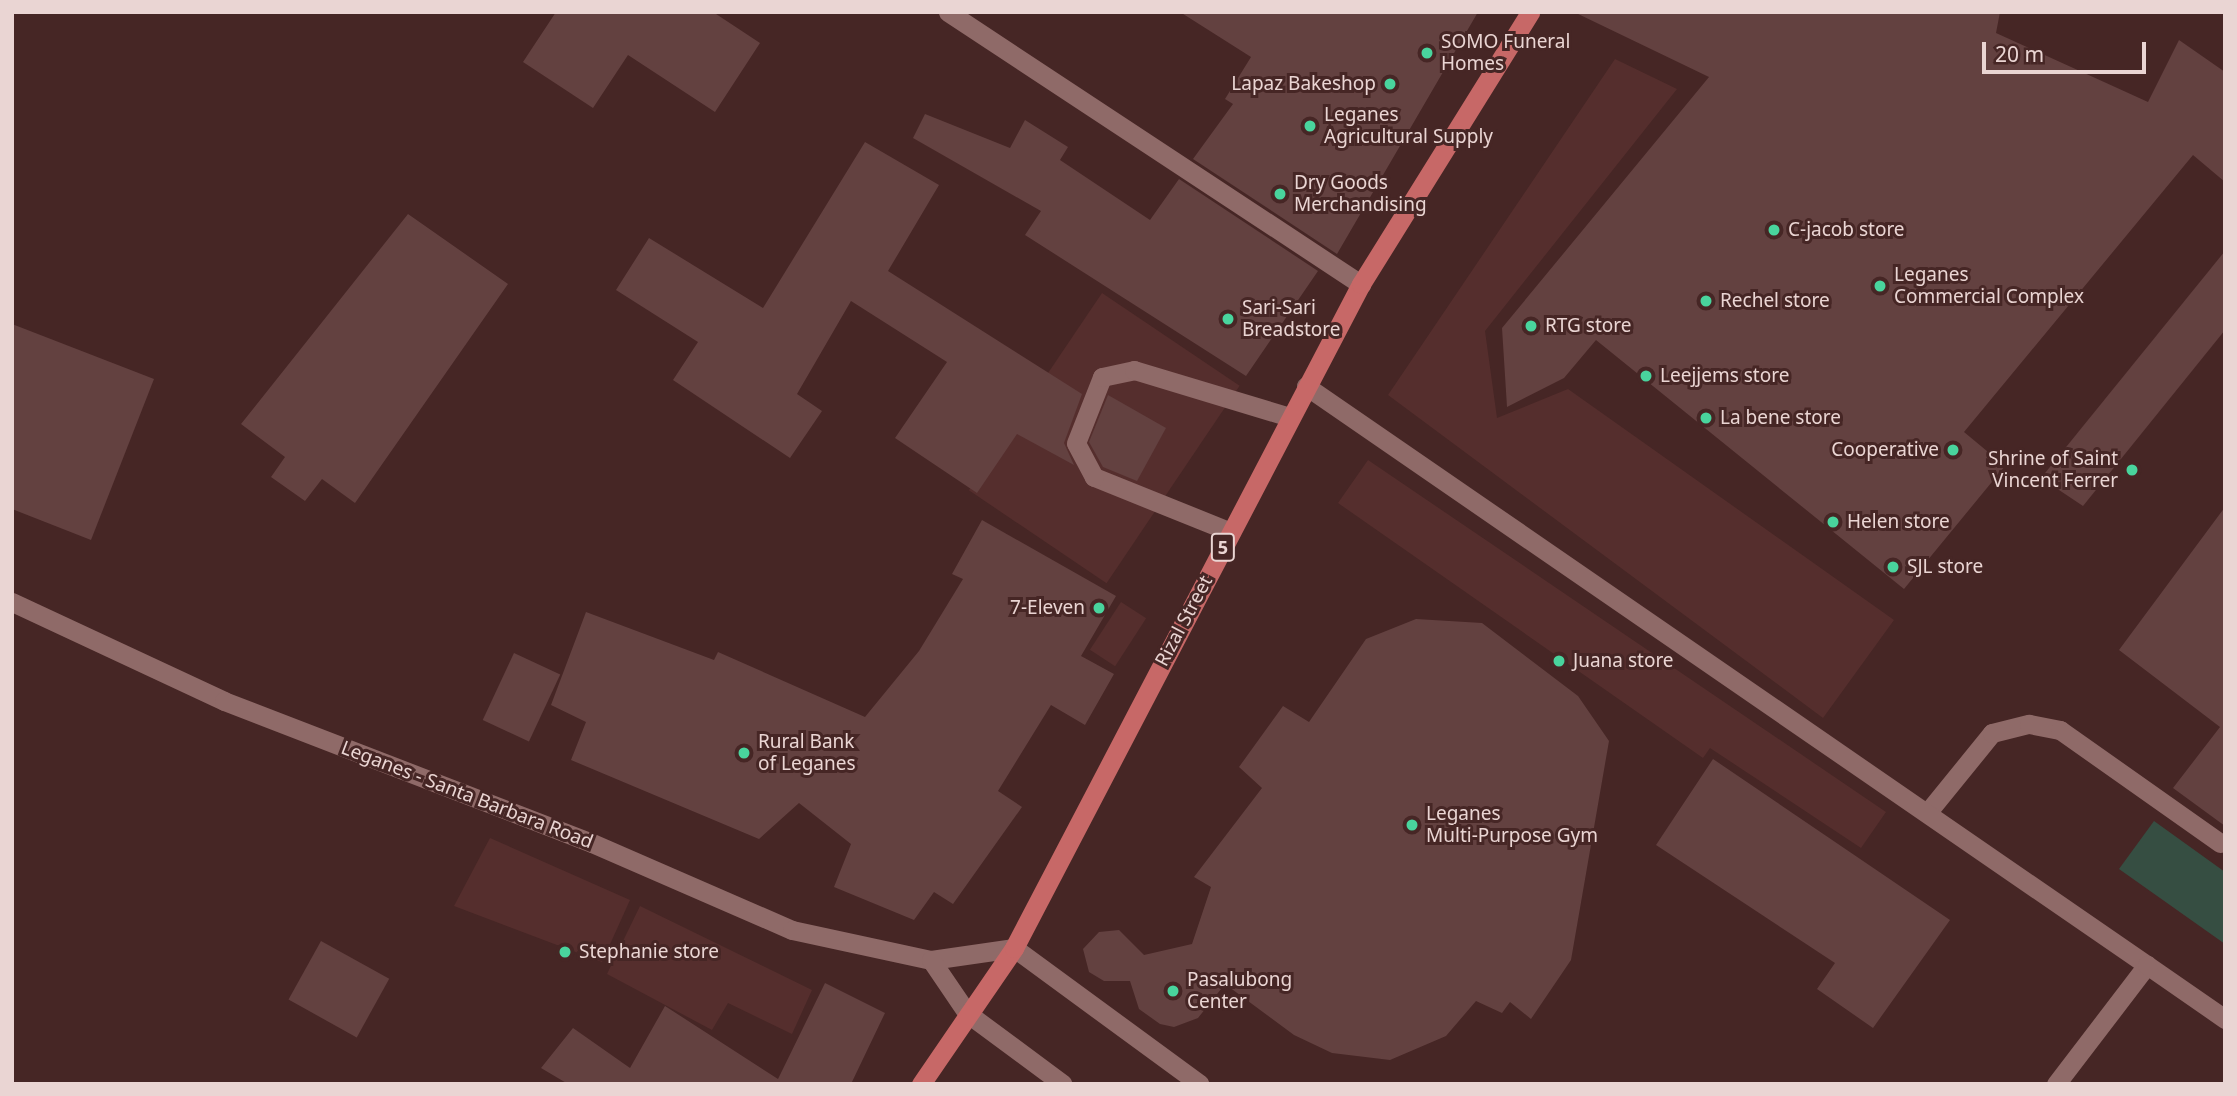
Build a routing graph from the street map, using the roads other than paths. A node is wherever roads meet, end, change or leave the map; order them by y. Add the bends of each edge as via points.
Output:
1 (948, 12) edge
2 (1530, 12) edge
3 (1361, 284) junction
4 (1306, 386) junction
5 (1290, 417) junction
6 (1230, 532) junction
7 (12, 602) edge
8 (1927, 813) junction
9 (2220, 842) dead end
10 (1014, 948) junction
11 (930, 960) junction
12 (2147, 965) junction
13 (967, 1013) junction
14 (2225, 1019) edge
15 (921, 1084) edge
16 (1063, 1084) edge
17 (1200, 1084) edge
18 (2056, 1084) edge

1 - 3 main road
2 - 3 main road, Rizal Street / 5
3 - 4 main road, Rizal Street / 5
4 - 5 main road, Rizal Street / 5
4 - 8 main road
5 - 6 main road, Rizal Street / 5
5 - 6 main road via 1134,370 1102,377 1076,443 1094,477
6 - 10 main road, Rizal Street / 5
7 - 11 main road, Leganes - Santa Barbara Road via 224,701 592,844 792,930
8 - 9 main road via 1992,733 2029,724 2060,730
8 - 12 main road
10 - 11 main road
10 - 13 main road, Rizal Street / 5
10 - 17 main road
11 - 13 main road
12 - 14 main road
12 - 18 main road
13 - 15 main road, Rizal Street / 5
13 - 16 main road

